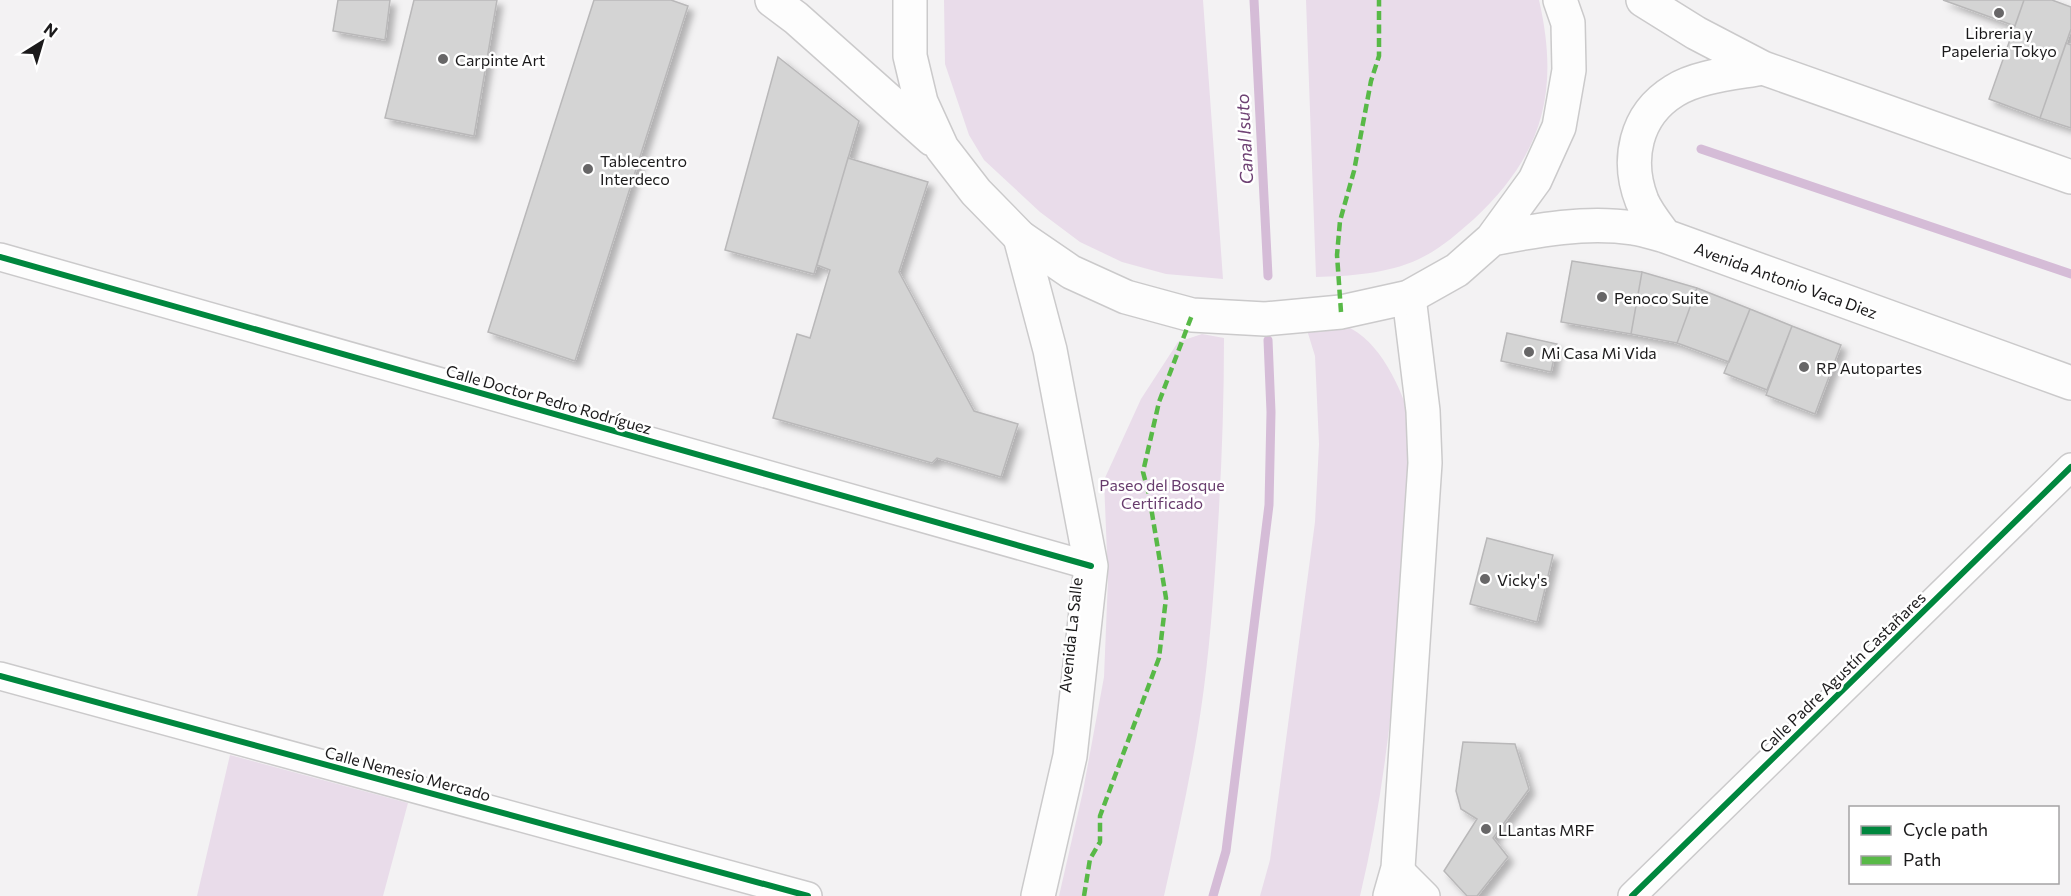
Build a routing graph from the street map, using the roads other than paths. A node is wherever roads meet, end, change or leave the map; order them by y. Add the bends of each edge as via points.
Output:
1 (772, 0) edge
2 (910, 0) edge
3 (1560, 0) edge
4 (1643, 0) edge
5 (1763, 68) junction
6 (942, 148) junction
7 (2071, 177) edge
8 (1665, 236) junction
9 (1020, 237) junction
10 (1492, 239) junction
11 (0, 257) edge
12 (1409, 297) junction
13 (2071, 384) edge
14 (2071, 467) edge
15 (1091, 566) junction
16 (0, 676) edge
17 (1394, 882) edge
18 (808, 896) edge
19 (1038, 896) edge
20 (1426, 896) edge
21 (1632, 896) edge

1 - 6 main road
2 - 6 main road via 910,56 921,102
3 - 10 main road via 1568,23 1569,70 1559,127 1534,180
4 - 5 main road
5 - 7 main road
5 - 8 main road via 1702,80 1674,91 1650,112 1635,142 1633,169 1642,202
6 - 9 main road via 976,192
8 - 10 main road, Avenida Antonio Vaca Diez via 1596,225 1542,229
8 - 13 main road, Avenida Antonio Vaca Diez
9 - 12 main road via 1071,272 1126,297 1192,315 1265,319 1341,312
9 - 15 main road, Avenida La Salle via 1050,350
10 - 12 main road via 1456,270
11 - 15 street, Calle Doctor Pedro Rodríguez
12 - 17 main road via 1425,463
14 - 21 street, Calle Padre Agustín Castañares
15 - 19 main road, Avenida La Salle via 1070,756
16 - 18 street, Calle Nemesio Mercado
17 - 20 street

